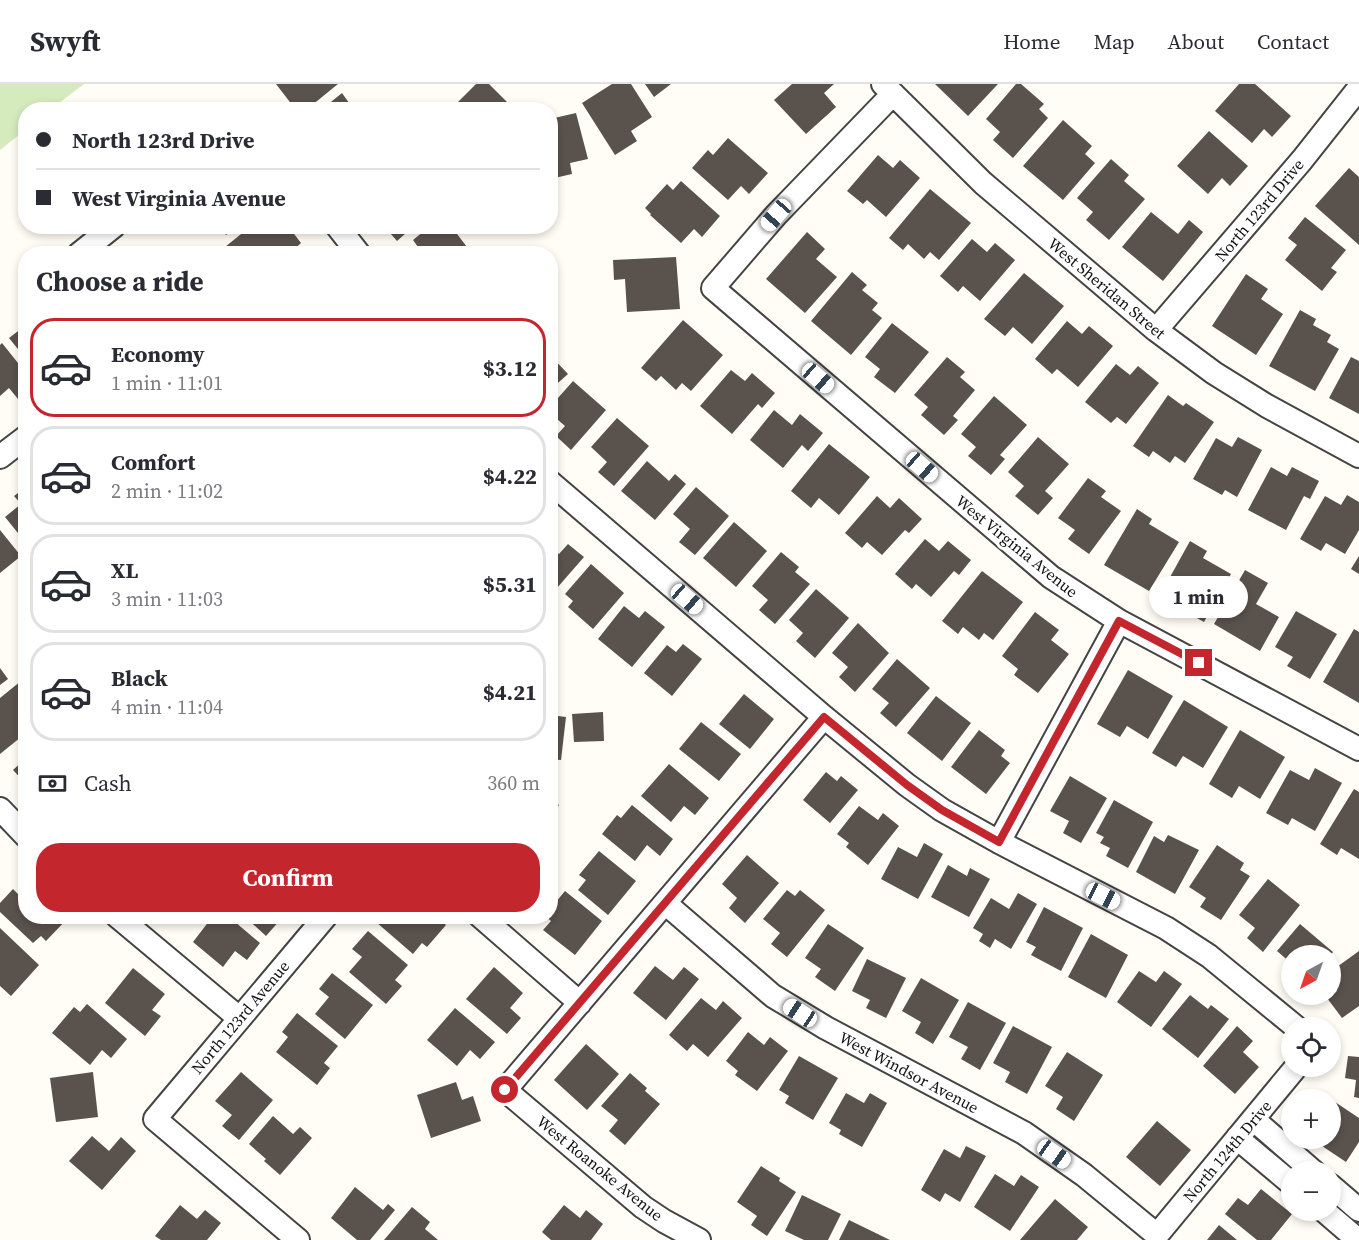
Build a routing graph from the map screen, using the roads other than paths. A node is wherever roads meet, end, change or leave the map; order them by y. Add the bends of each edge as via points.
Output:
1 (1359, 88) edge
2 (887, 89) edge
3 (104, 234) edge
4 (343, 234) edge
5 (89, 246) edge
6 (353, 246) edge
7 (1156, 330) junction
8 (18, 443) edge
9 (1359, 456) edge
10 (0, 457) edge
11 (558, 489) edge
12 (1119, 621) junction
13 (824, 717) junction
14 (1359, 749) edge
15 (999, 842) junction
16 (665, 903) junction
17 (127, 924) edge
18 (319, 924) edge
19 (489, 924) edge
20 (580, 1003) junction
21 (1284, 1017) edge
22 (239, 1018) junction
23 (1288, 1077) edge
24 (1253, 1119) junction
25 (1237, 1138) junction
26 (1301, 1161) edge
27 (1281, 1175) edge
28 (1341, 1194) edge
29 (1359, 1210) edge
30 (1336, 1221) edge
31 (1157, 1234) joint
32 (298, 1240) edge
33 (699, 1240) edge
34 (1358, 1240) edge

1 - 7 street, North 123rd Drive
2 - 7 street, West Sheridan Street via 983,183
2 - 12 street, West Virginia Avenue via 713,288 1027,557
3 - 5 street
4 - 6 street
7 - 9 street, West Sheridan Street via 1267,406
8 - 10 street
11 - 13 street
12 - 14 street, West Virginia Avenue
12 - 15 street
13 - 15 street via 942,810
13 - 16 street
15 - 21 street via 1166,928 1209,956
16 - 20 street
16 - 31 street, West Windsor Avenue via 773,996 836,1034 1024,1133
17 - 22 street
18 - 22 street, North 123rd Avenue
19 - 20 street
20 - 33 street, West Roanoke Avenue via 505,1090 643,1207
22 - 32 street, North 123rd Avenue via 155,1119
23 - 24 street, North 124th Drive
24 - 25 street, North 124th Drive
24 - 26 street
25 - 27 street
25 - 31 street, North 124th Drive
28 - 29 street
30 - 34 street

